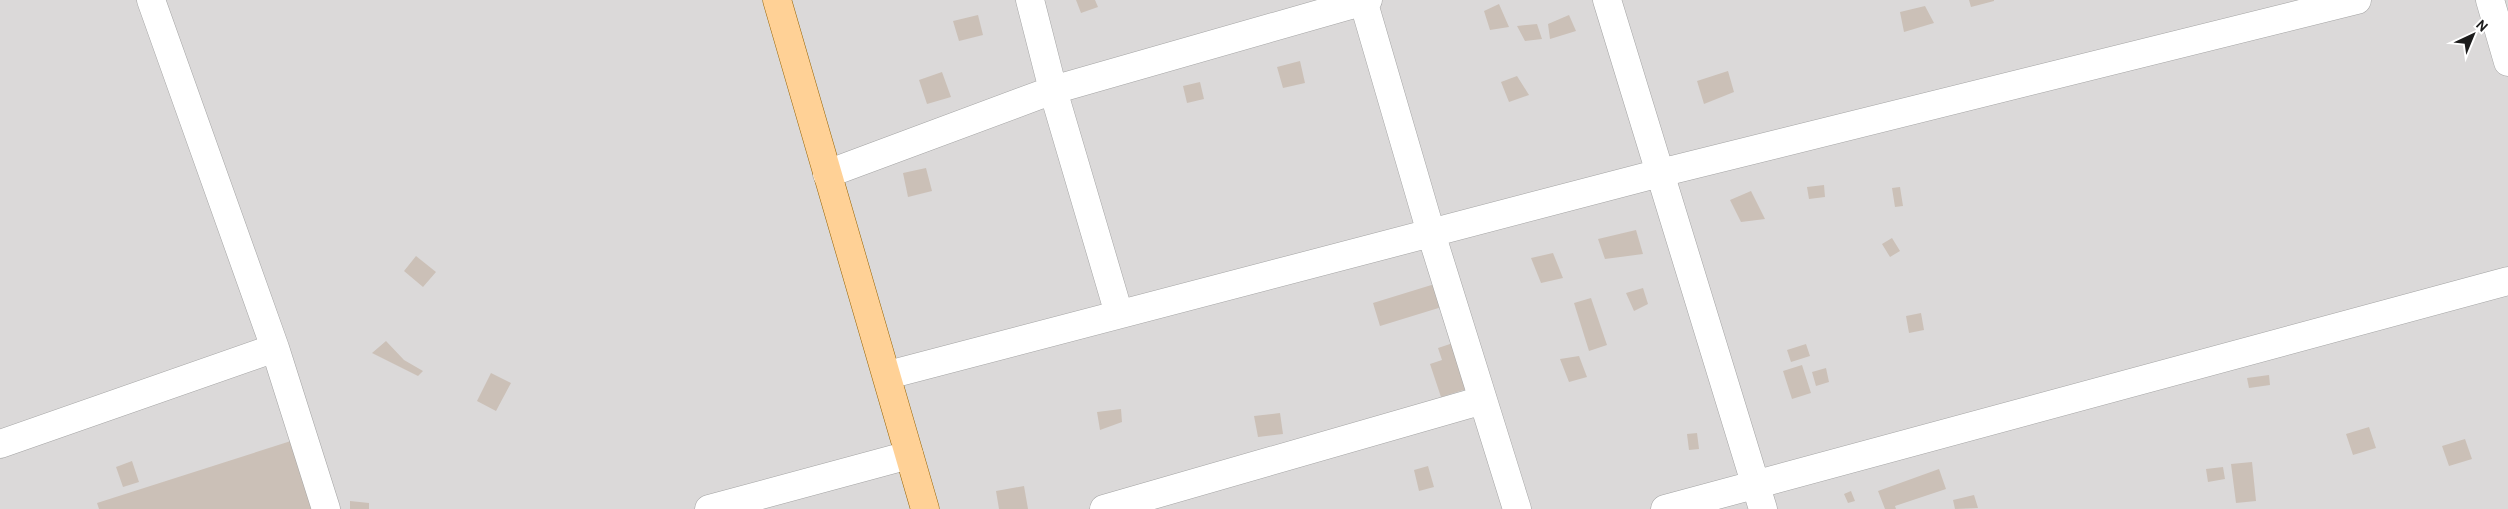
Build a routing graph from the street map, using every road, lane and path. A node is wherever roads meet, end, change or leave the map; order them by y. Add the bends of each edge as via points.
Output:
1 (151, 0) edge
2 (777, 0) edge
3 (1030, 0) edge
4 (1364, 0) edge
5 (1607, 0) edge
6 (2357, 0) edge
7 (2490, 0) edge
8 (2508, 62) edge
9 (1053, 90) junction
10 (1660, 173) junction
11 (827, 174) junction
12 (1431, 233) junction
13 (2508, 281) edge
14 (1119, 314) junction
15 (275, 348) junction
16 (888, 375) junction
17 (1483, 400) junction
18 (0, 444) edge
19 (909, 455) junction
20 (1760, 497) edge
21 (326, 509) edge
22 (709, 509) edge
23 (925, 509) edge
24 (1104, 509) edge
25 (1517, 509) edge
26 (1665, 509) edge

1 - 15 street
2 - 11 main road
3 - 9 street
4 - 9 street
4 - 12 street
5 - 10 street
6 - 10 street
7 - 8 street
9 - 11 street
9 - 14 street
10 - 12 street
10 - 20 street
11 - 16 main road
12 - 14 street
12 - 17 street
13 - 20 street
14 - 16 street
15 - 18 street
15 - 21 street
16 - 19 main road
17 - 24 street
17 - 25 street
19 - 22 street
19 - 23 main road
20 - 26 street

